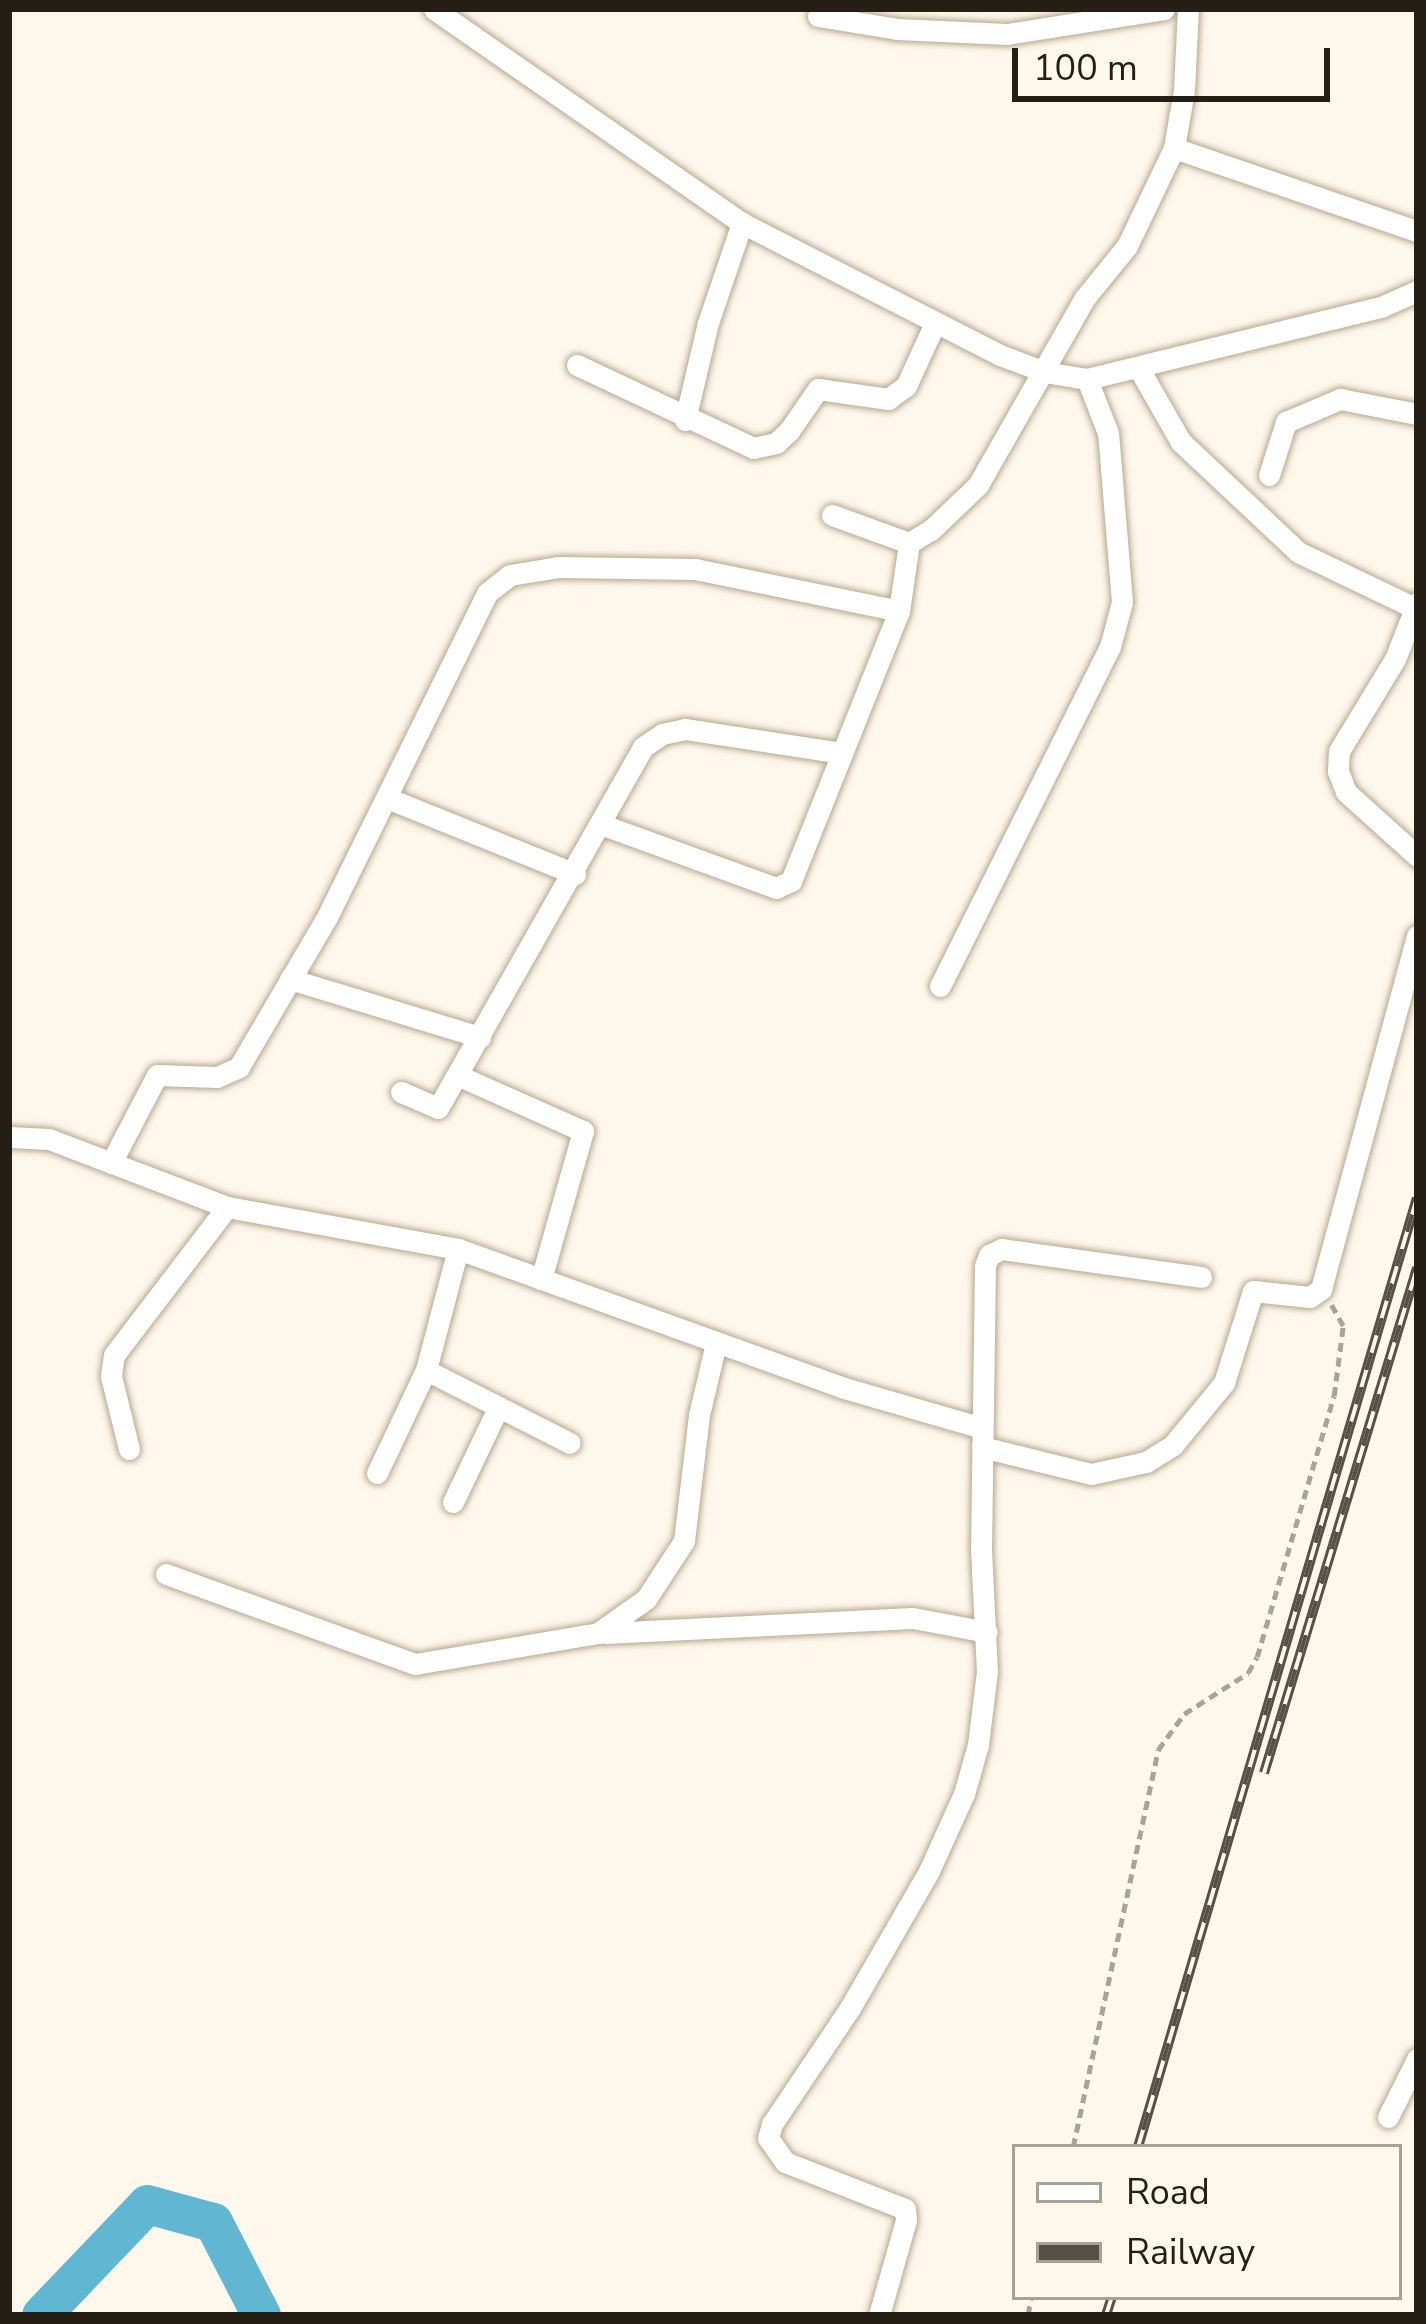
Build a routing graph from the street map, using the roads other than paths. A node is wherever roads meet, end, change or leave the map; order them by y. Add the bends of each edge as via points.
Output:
1 (434, 9) edge
2 (1165, 9) edge
3 (1187, 9) edge
4 (818, 16) dead end
5 (1174, 148) junction
6 (742, 224) junction
7 (1417, 231) edge
8 (1417, 291) edge
9 (935, 323) junction
10 (577, 365) dead end
11 (1138, 367) junction
12 (1045, 372) junction
13 (1087, 379) junction
14 (1417, 414) edge
15 (685, 420) junction
16 (1269, 475) dead end
17 (832, 515) dead end
18 (909, 543) junction
19 (1416, 605) edge
20 (899, 611) junction
21 (842, 753) junction
22 (387, 799) junction
23 (603, 825) junction
24 (1417, 856) edge
25 (574, 874) junction
26 (1417, 936) edge
27 (290, 979) junction
28 (940, 986) dead end
29 (480, 1037) junction
30 (457, 1075) junction
31 (401, 1092) dead end
32 (9, 1137) edge
33 (111, 1163) junction
34 (227, 1207) junction
35 (458, 1249) junction
36 (1202, 1276) dead end
37 (541, 1279) junction
38 (716, 1343) junction
39 (426, 1370) junction
40 (498, 1408) junction
41 (982, 1437) junction
42 (570, 1443) dead end
43 (129, 1449) dead end
44 (377, 1473) dead end
45 (453, 1502) dead end
46 (166, 1574) dead end
47 (987, 1632) junction
48 (598, 1634) junction
49 (1417, 2059) edge
50 (1388, 2117) dead end
51 (879, 2315) edge

1 - 6 street
2 - 4 street via 1007,34
3 - 5 street
5 - 7 street
5 - 12 street via 1127,246 1084,299
6 - 9 street
6 - 15 street
8 - 11 street
9 - 12 street
9 - 15 street via 906,386 888,399 818,389 790,431 753,448
10 - 15 street
11 - 13 street
11 - 19 street via 1181,442 1298,552
12 - 13 street
12 - 18 street via 978,485
13 - 28 street via 1108,433 1122,602 1110,647
14 - 16 street via 1340,399 1286,422
17 - 18 street
18 - 20 street
19 - 24 street via 1395,659 1339,751 1338,771 1346,792
20 - 21 street
20 - 22 street via 695,569 559,567 510,575 487,593
21 - 23 street via 685,729 662,734 643,747
21 - 23 street via 782,888
22 - 25 street
22 - 27 street
23 - 25 street
25 - 29 street
26 - 41 street via 1321,1289 1310,1297 1253,1291 1215,1398 1146,1462 1091,1474
27 - 29 street
27 - 33 street via 230,1074 165,1073 150,1082
29 - 30 street
30 - 31 street via 438,1108
30 - 37 street via 583,1131
32 - 33 street via 49,1139
33 - 34 street
34 - 35 street
34 - 43 street via 114,1355 111,1376
35 - 37 street
35 - 39 street
36 - 41 street via 994,1250 985,1266
37 - 38 street
38 - 41 street
38 - 48 street via 684,1541 646,1600
39 - 40 street
39 - 44 street
40 - 42 street
40 - 45 street
41 - 47 street
46 - 48 street via 416,1664
47 - 48 street via 914,1618
47 - 51 street via 978,1745 964,1794 912,1902 768,2138 785,2162 904,2209
49 - 50 street

